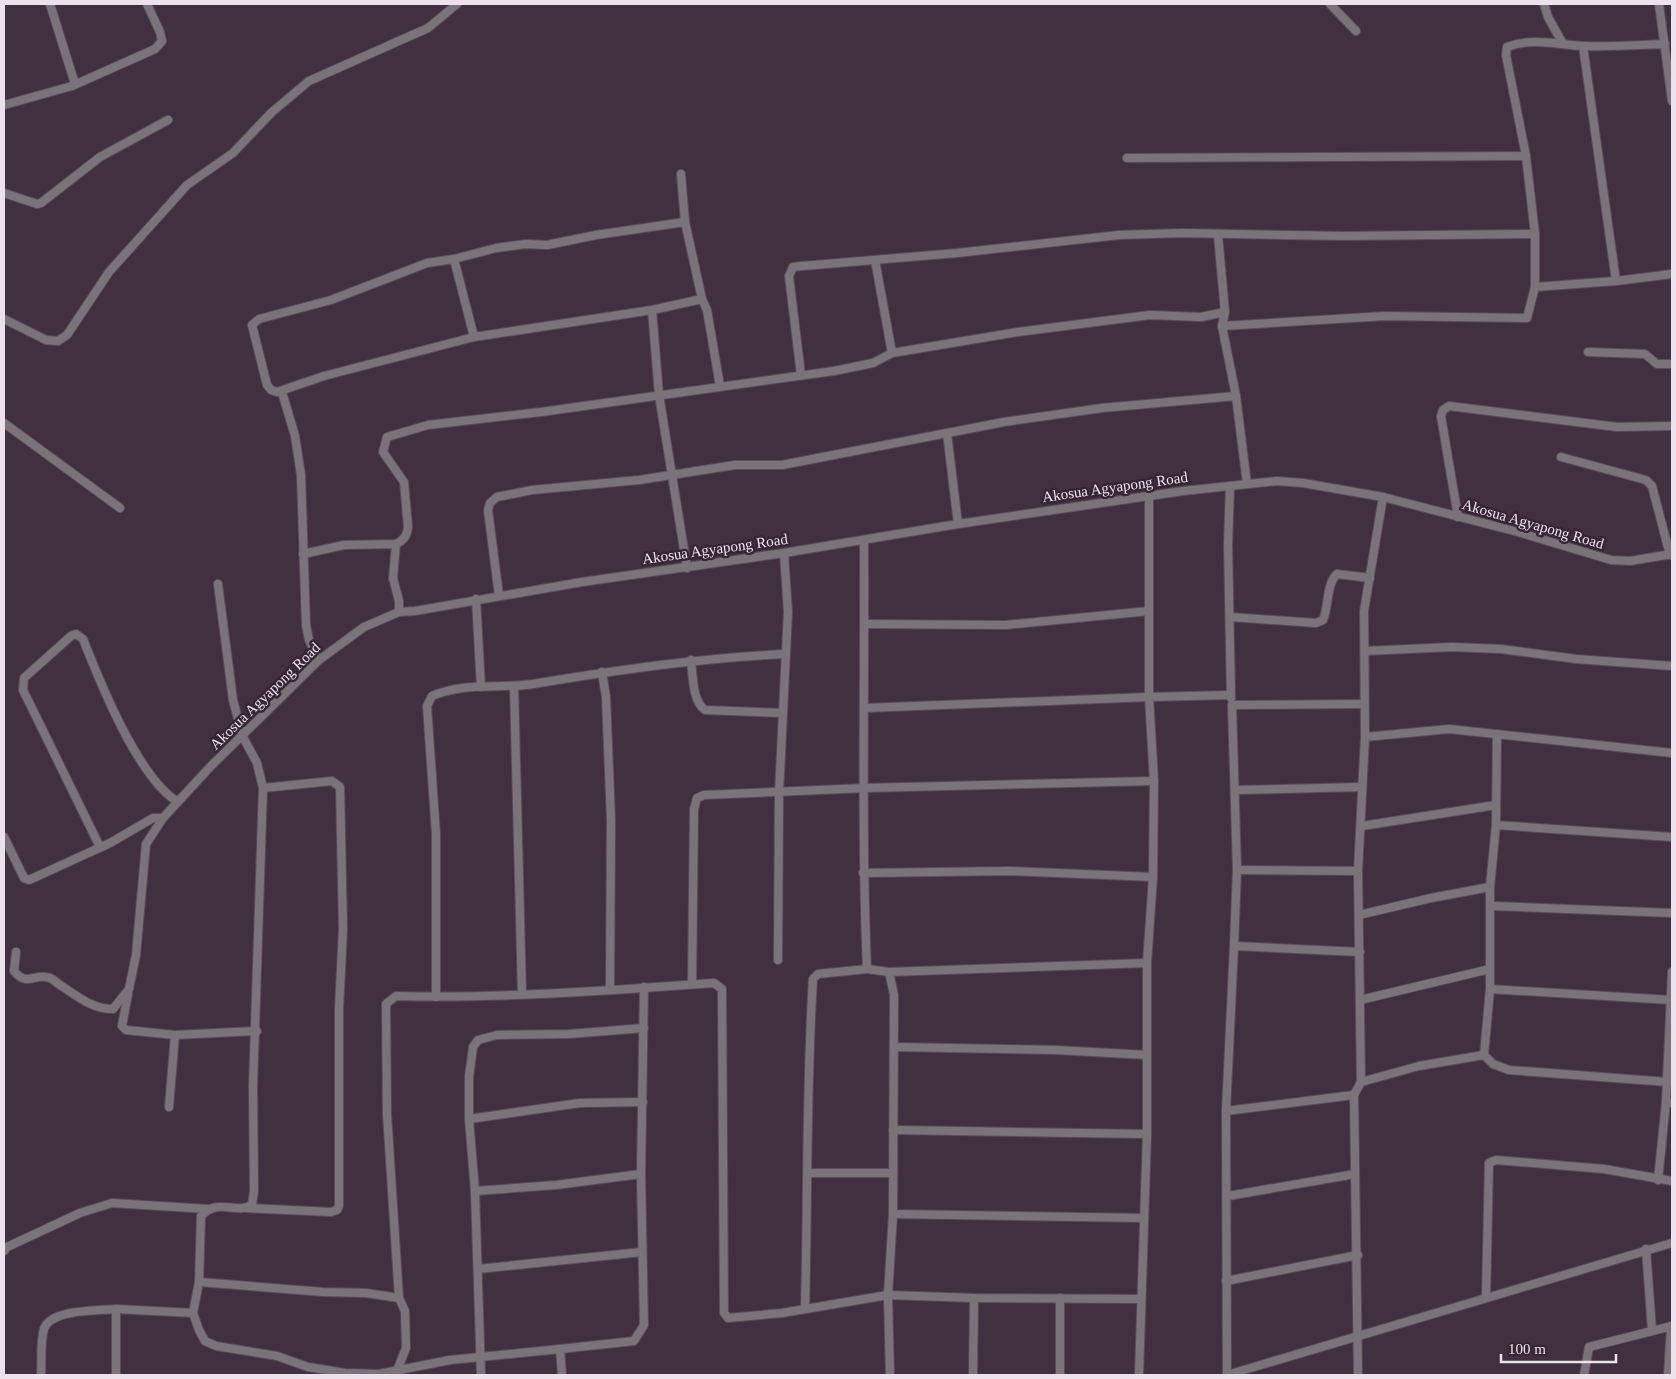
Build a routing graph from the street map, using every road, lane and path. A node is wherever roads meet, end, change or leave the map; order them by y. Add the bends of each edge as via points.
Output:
1 (50, 4) edge
2 (146, 4) edge
3 (457, 4) edge
4 (1330, 4) edge
5 (1544, 4) edge
6 (1659, 4) edge
7 (1356, 30) dead end
8 (1562, 42) junction
9 (1665, 44) junction
10 (1583, 46) junction
11 (75, 84) junction
12 (1672, 101) edge
13 (4, 105) edge
14 (168, 120) dead end
15 (1526, 156) junction
16 (1127, 158) dead end
17 (682, 174) dead end
18 (4, 193) edge
19 (685, 222) junction
20 (1535, 234) junction
21 (1218, 235) junction
22 (454, 259) junction
23 (875, 260) junction
24 (1672, 274) edge
25 (1616, 281) junction
26 (1535, 286) junction
27 (702, 299) junction
28 (652, 310) junction
29 (1225, 312) junction
30 (4, 319) edge
31 (1222, 326) junction
32 (474, 337) junction
33 (1588, 352) dead end
34 (892, 353) junction
35 (1672, 364) edge
36 (801, 375) junction
37 (720, 386) junction
38 (282, 392) junction
39 (659, 395) junction
40 (1236, 396) junction
41 (4, 423) edge
42 (1672, 426) edge
43 (947, 433) junction
44 (1561, 457) dead end
45 (670, 475) junction
46 (1247, 484) junction
47 (1230, 486) junction
48 (1149, 496) junction
49 (1383, 497) junction
50 (120, 508) dead end
51 (1458, 517) junction
52 (958, 524) junction
53 (864, 540) junction
54 (396, 544) junction
55 (784, 553) junction
56 (303, 554) junction
57 (1671, 555) edge
58 (686, 568) junction
59 (1370, 578) junction
60 (218, 584) dead end
61 (499, 596) junction
62 (476, 600) junction
63 (1149, 611) junction
64 (399, 612) junction
65 (1231, 617) junction
66 (864, 624) junction
67 (1365, 651) junction
68 (786, 654) junction
69 (319, 660) junction
70 (691, 660) junction
71 (1672, 666) edge
72 (602, 672) junction
73 (514, 686) junction
74 (481, 687) junction
75 (1230, 695) junction
76 (1149, 697) junction
77 (1363, 704) junction
78 (1232, 705) junction
79 (864, 708) junction
80 (783, 713) junction
81 (1497, 734) junction
82 (243, 737) junction
83 (1364, 737) junction
84 (1672, 753) edge
85 (1154, 781) junction
86 (1361, 787) junction
87 (263, 788) junction
88 (865, 788) junction
89 (1236, 790) junction
90 (779, 793) junction
91 (178, 802) junction
92 (1496, 805) junction
93 (163, 818) junction
94 (1496, 825) junction
95 (1362, 826) junction
96 (4, 837) edge
97 (1672, 837) edge
98 (100, 847) junction
99 (1237, 870) junction
100 (1358, 872) junction
101 (863, 873) junction
102 (1153, 877) junction
103 (1490, 887) junction
104 (1492, 906) junction
105 (1672, 913) edge
106 (1359, 915) junction
107 (1234, 946) junction
108 (16, 952) dead end
109 (1360, 952) junction
110 (778, 960) dead end
111 (1148, 963) junction
112 (867, 969) junction
113 (1490, 969) junction
114 (889, 972) junction
115 (1672, 972) edge
116 (692, 984) junction
117 (644, 987) junction
118 (129, 989) junction
119 (610, 989) junction
120 (1490, 989) junction
121 (522, 994) junction
122 (436, 997) junction
123 (1360, 1000) junction
124 (1671, 1000) edge
125 (1672, 1021) edge
126 (644, 1028) junction
127 (256, 1031) junction
128 (175, 1035) junction
129 (895, 1047) junction
130 (1147, 1055) junction
131 (1484, 1055) junction
132 (1361, 1082) junction
133 (1668, 1082) junction
134 (1354, 1095) junction
135 (643, 1102) junction
136 (1669, 1102) edge
137 (169, 1107) dead end
138 (1226, 1111) junction
139 (469, 1119) junction
140 (893, 1130) junction
141 (1147, 1134) junction
142 (809, 1173) junction
143 (892, 1173) junction
144 (641, 1174) junction
145 (1355, 1174) junction
146 (1658, 1180) junction
147 (1672, 1181) edge
148 (475, 1190) junction
149 (1228, 1196) junction
150 (208, 1208) junction
151 (246, 1208) junction
152 (893, 1214) junction
153 (1144, 1218) junction
154 (1672, 1243) edge
155 (1646, 1249) junction
156 (4, 1250) edge
157 (642, 1252) junction
158 (1358, 1254) junction
159 (478, 1269) junction
160 (1226, 1281) junction
161 (199, 1282) junction
162 (888, 1294) junction
163 (1486, 1297) junction
164 (399, 1298) junction
165 (974, 1298) junction
166 (1060, 1298) junction
167 (1141, 1299) junction
168 (805, 1308) junction
169 (116, 1309) junction
170 (193, 1313) junction
171 (1672, 1326) edge
172 (1652, 1330) junction
173 (1358, 1336) junction
174 (560, 1349) junction
175 (481, 1358) junction
176 (396, 1373) edge
177 (41, 1375) edge
178 (116, 1375) edge
179 (481, 1375) edge
180 (562, 1375) edge
181 (888, 1375) edge
182 (973, 1375) edge
183 (1060, 1375) edge
184 (1139, 1375) edge
185 (1227, 1375) edge
186 (1358, 1375) edge
187 (1584, 1375) edge
188 (1668, 1375) edge

1 - 11 street
2 - 11 street via 162,41 154,49
3 - 30 street via 428,28 309,81 272,112 233,153 187,185 109,272 67,334 58,341 46,340
4 - 7 street
5 - 8 street
6 - 9 street
8 - 10 street
8 - 15 street via 1524,42 1507,47 1506,56
9 - 10 street
9 - 12 street
10 - 25 street
11 - 13 street
14 - 18 street via 100,157 41,203
15 - 16 street
15 - 20 street
17 - 19 street
19 - 22 street via 547,245 496,248
19 - 27 street
20 - 21 street
20 - 26 street
21 - 23 street via 1118,235
21 - 29 street
22 - 32 street
22 - 38 street via 427,263 331,300 254,322 252,331 268,385 271,390
23 - 34 street
23 - 36 street via 794,267 790,271
24 - 25 street
25 - 26 street
26 - 31 street via 1528,318 1385,316
27 - 28 street
27 - 37 street via 707,310
28 - 32 street
28 - 39 street
29 - 31 street
29 - 34 street via 1201,317 1150,315 1037,329
31 - 40 street
32 - 38 street via 324,376
33 - 35 street via 1645,354 1657,364
34 - 36 street via 873,363
36 - 37 street
37 - 39 street
38 - 56 street via 295,436 301,476
39 - 45 street
39 - 54 street via 428,425 387,438 383,452 404,482 408,516 407,534
40 - 43 street via 1063,413
40 - 46 street
41 - 50 street
42 - 51 street via 1617,427 1449,406 1441,416
43 - 45 street via 782,465 735,465
43 - 52 street
44 - 57 street via 1646,480 1652,486
45 - 58 street
45 - 61 street via 532,490 497,497 488,510
46 - 47 street, Akosua Agyapong Road
46 - 49 street, Akosua Agyapong Road via 1303,483
47 - 48 street, Akosua Agyapong Road
47 - 65 street
48 - 52 street, Akosua Agyapong Road
48 - 63 street
49 - 51 street, Akosua Agyapong Road
49 - 59 street
51 - 57 street, Akosua Agyapong Road via 1612,560 1630,562
52 - 53 street, Akosua Agyapong Road
53 - 55 street, Akosua Agyapong Road
53 - 66 street
54 - 56 street via 344,545
54 - 64 street via 393,578
55 - 58 street, Akosua Agyapong Road
55 - 68 street via 788,612
56 - 69 street via 306,625
58 - 61 street, Akosua Agyapong Road
59 - 65 street via 1336,574 1332,578 1323,620 1316,623
59 - 67 street via 1364,611
60 - 82 street via 234,700
61 - 62 street, Akosua Agyapong Road
62 - 64 street, Akosua Agyapong Road
62 - 74 street
63 - 66 street via 1006,624
63 - 76 street
64 - 69 street, Akosua Agyapong Road via 364,627
65 - 75 street
66 - 79 street
67 - 71 street via 1452,647 1501,649 1576,659
67 - 77 street
68 - 70 street
68 - 80 street
69 - 82 street, Akosua Agyapong Road
70 - 72 street
70 - 80 street via 700,706 705,710
72 - 73 street
72 - 119 street via 611,820
73 - 74 street
73 - 121 street
74 - 122 street via 443,691 432,696 427,706 436,834
75 - 76 street
75 - 78 street
76 - 79 street
76 - 85 street
77 - 78 street
77 - 83 street
78 - 89 street
79 - 88 street
80 - 90 street
81 - 83 street via 1449,730
81 - 84 street
81 - 92 street
82 - 87 street via 257,763
82 - 91 street, Akosua Agyapong Road
83 - 86 street
85 - 88 street
85 - 102 street
86 - 89 street
86 - 95 street
87 - 127 street
87 - 151 street via 332,781 340,788 343,929 339,1009 339,1206 331,1212
88 - 90 street
88 - 101 street
89 - 99 street
90 - 110 street
90 - 116 street via 704,795 697,798 694,808
91 - 93 street, Akosua Agyapong Road
91 - 98 street via 168,796 142,760 109,706 83,639 76,634 71,636 24,678 22,684
92 - 94 street
92 - 95 street
93 - 98 street via 153,818
93 - 118 street, Akosua Agyapong Road via 146,844 136,955
94 - 97 street
94 - 103 street
95 - 100 street
96 - 98 street via 24,878 29,880
99 - 100 street
99 - 107 street
100 - 106 street
101 - 102 street via 1009,871
101 - 112 street
102 - 111 street
103 - 104 street
103 - 106 street
104 - 105 street
104 - 113 street
106 - 109 street
107 - 109 street
107 - 138 street
108 - 118 street, Akosua Agyapong Road via 14,971 19,977 26,980 50,978 101,1009 112,1009
109 - 123 street
111 - 114 street
111 - 130 street
112 - 114 street
112 - 142 street via 818,974 813,979 808,1066
113 - 120 street
113 - 123 street
114 - 129 street via 894,994
115 - 124 street
116 - 117 street
116 - 168 street via 714,982 722,989 724,1313 735,1319
117 - 119 street
117 - 126 street
118 - 128 street via 122,1026 126,1030
119 - 121 street
120 - 124 street
120 - 131 street
121 - 122 street
122 - 164 street via 396,996 386,1004 388,1114
123 - 132 street
124 - 125 street
125 - 133 street
126 - 135 street
126 - 139 street via 497,1035 478,1040 471,1055
127 - 128 street
127 - 151 street via 254,1199
128 - 137 street
129 - 130 street
129 - 140 street
130 - 141 street
131 - 132 street via 1419,1066
131 - 133 street via 1493,1064 1509,1070
132 - 134 street
133 - 136 street
134 - 138 street
134 - 145 street
135 - 139 street via 580,1103
135 - 144 street
136 - 146 street
138 - 149 street
139 - 148 street
140 - 141 street
140 - 143 street
141 - 153 street
142 - 143 street
142 - 168 street
143 - 152 street
144 - 148 street via 556,1186
144 - 157 street
145 - 149 street
145 - 158 street
146 - 147 street
146 - 163 street via 1604,1169 1496,1160 1489,1163
148 - 159 street
149 - 160 street
150 - 151 street
150 - 156 street via 112,1204 80,1213
150 - 161 street via 202,1216
152 - 153 street
152 - 162 street
153 - 167 street
154 - 155 street
155 - 163 street
155 - 172 street
157 - 159 street
157 - 174 street via 644,1325 634,1341
158 - 160 street
158 - 173 street
159 - 175 street
160 - 185 street
161 - 164 street
161 - 170 street
162 - 165 street
162 - 168 street
162 - 181 street
163 - 173 street
164 - 176 street via 405,1311 406,1348
165 - 166 street
165 - 182 street
166 - 167 street
166 - 183 street
167 - 184 street
169 - 170 street
169 - 177 street via 49,1319 44,1330
169 - 178 street
170 - 176 street via 205,1341 216,1346 277,1356 308,1367 345,1373
171 - 172 street
171 - 188 street
172 - 187 street via 1589,1347
173 - 185 street
173 - 186 street
174 - 175 street
174 - 180 street
175 - 176 street via 450,1360
175 - 179 street

